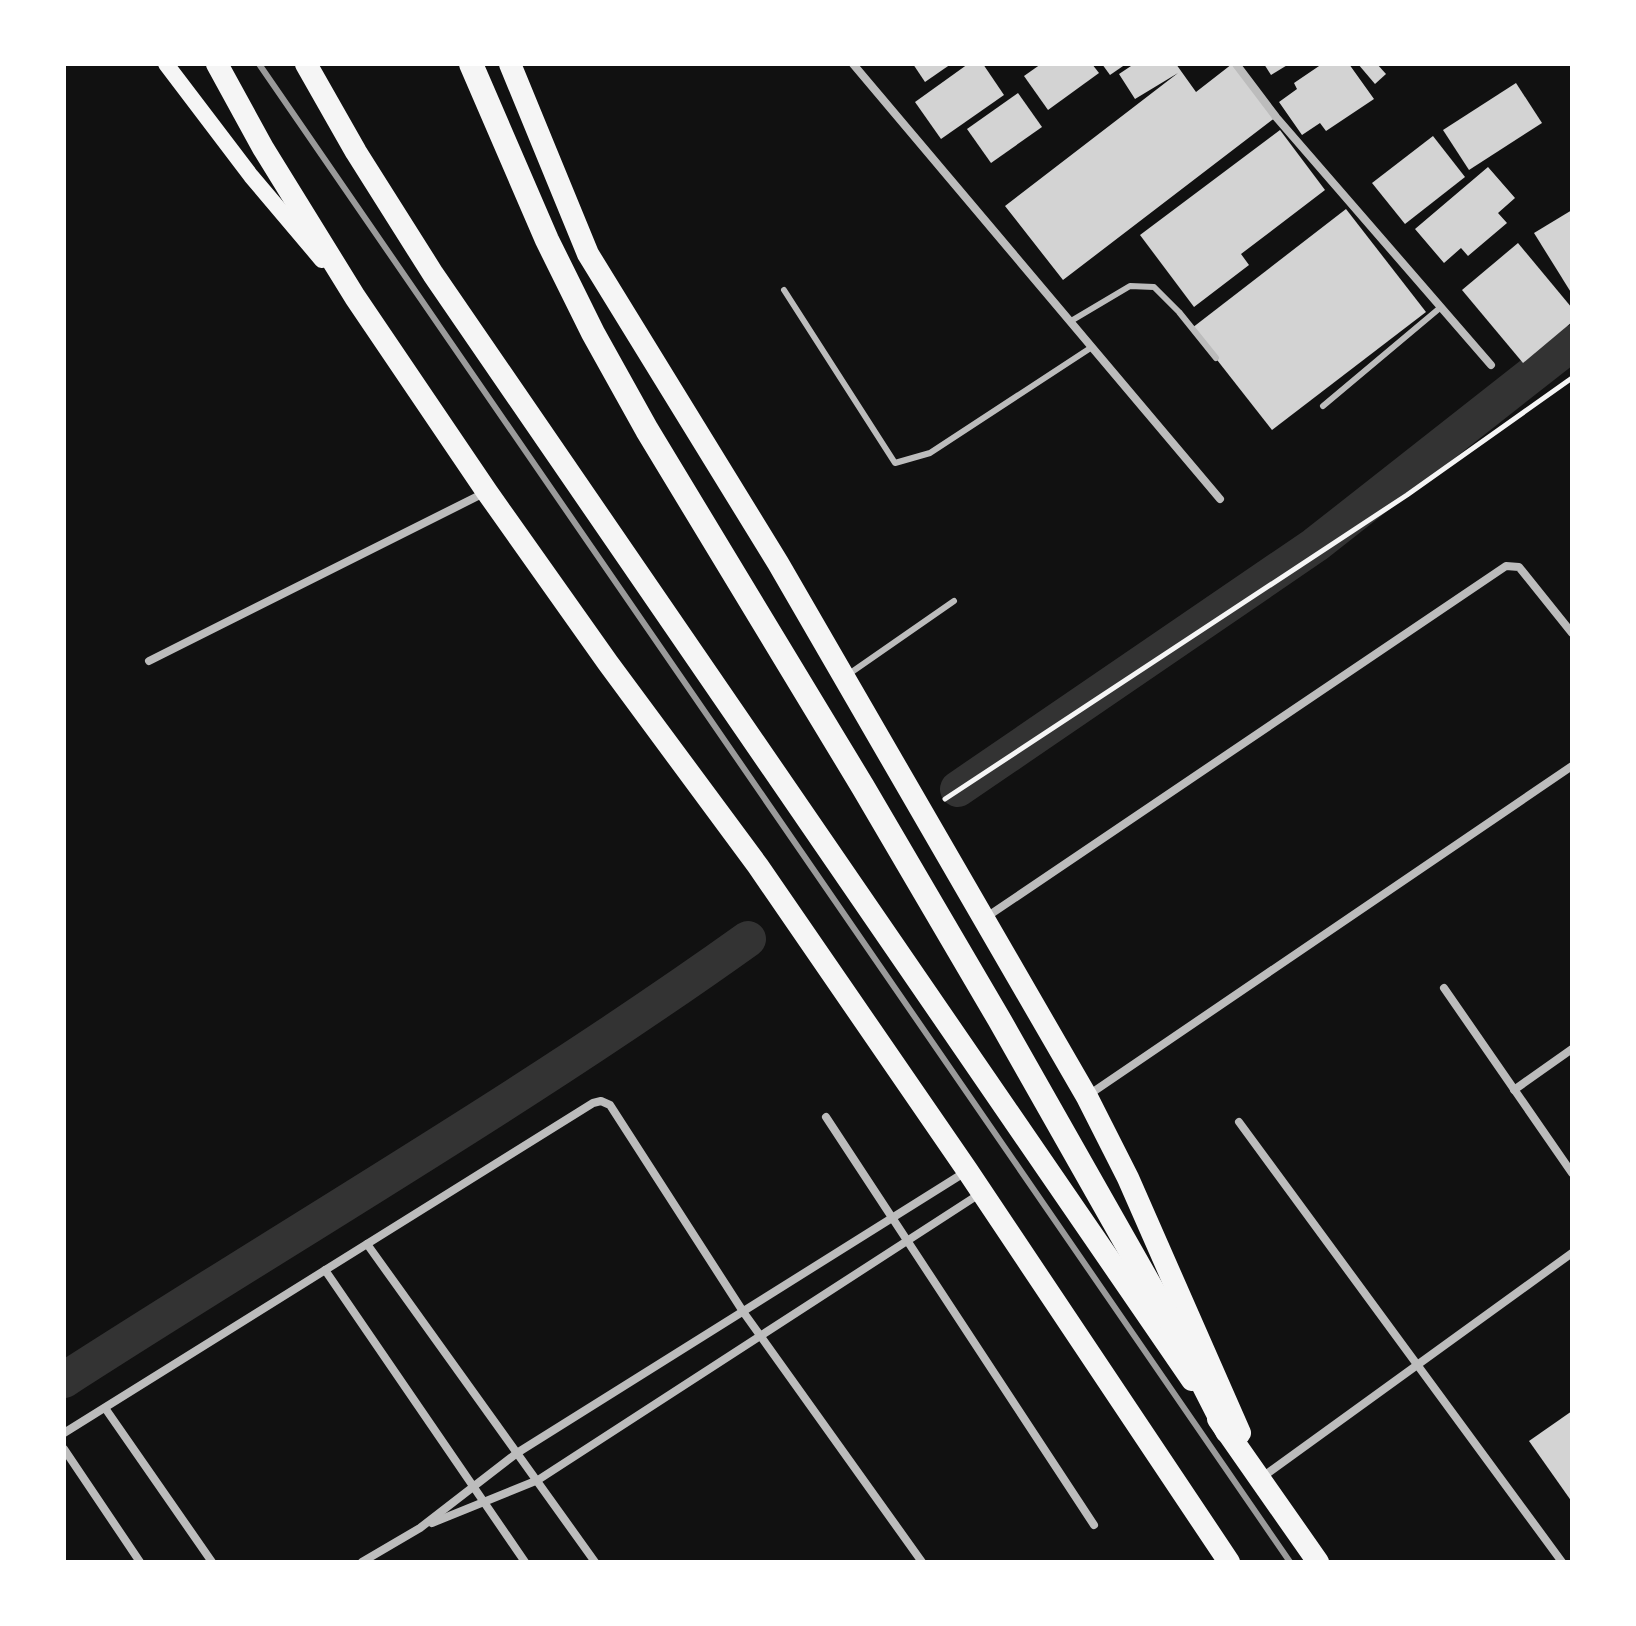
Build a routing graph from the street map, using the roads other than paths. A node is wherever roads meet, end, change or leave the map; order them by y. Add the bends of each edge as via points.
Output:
1 (166, 64) edge
2 (217, 64) edge
3 (306, 64) edge
4 (471, 64) edge
5 (510, 64) edge
6 (853, 64) edge
7 (1236, 64) edge
8 (784, 290) dead end
9 (355, 297) junction
10 (1441, 307) junction
11 (1071, 321) junction
12 (1092, 347) junction
13 (1216, 358) dead end
14 (1491, 365) dead end
15 (1323, 406) dead end
16 (487, 492) junction
17 (1220, 499) dead end
18 (954, 601) dead end
19 (1572, 633) edge
20 (149, 661) dead end
21 (843, 678) junction
22 (1572, 766) edge
23 (982, 920) junction
24 (1444, 988) dead end
25 (1572, 1049) edge
26 (1514, 1090) junction
27 (1087, 1097) junction
28 (826, 1117) dead end
29 (1239, 1122) dead end
30 (967, 1170) junction
31 (1572, 1173) edge
32 (981, 1193) junction
33 (892, 1219) junction
34 (906, 1240) junction
35 (367, 1244) junction
36 (1572, 1253) edge
37 (325, 1270) junction
38 (744, 1313) junction
39 (760, 1337) junction
40 (1418, 1366) junction
41 (105, 1408) junction
42 (1227, 1431) junction
43 (64, 1433) edge
44 (64, 1449) edge
45 (517, 1453) junction
46 (1258, 1475) junction
47 (538, 1480) junction
48 (474, 1487) junction
49 (485, 1502) junction
50 (1094, 1525) dead end
51 (420, 1528) junction
52 (140, 1562) edge
53 (212, 1562) edge
54 (362, 1562) edge
55 (525, 1562) edge
56 (595, 1562) edge
57 (922, 1562) edge
58 (1229, 1562) edge
59 (1318, 1562) edge
60 (1562, 1562) edge

1 - 9 main road via 251,176
2 - 9 highway
3 - 42 highway via 433,274
4 - 42 highway via 593,333 1006,1032
5 - 21 highway via 588,254
6 - 11 street
7 - 10 street
8 - 12 lane via 895,463 930,453
9 - 16 highway
10 - 14 street
10 - 15 lane
11 - 12 street
11 - 13 lane via 1130,286 1154,287
12 - 17 street
16 - 20 street
16 - 30 highway via 758,866
18 - 21 lane
19 - 23 street via 1519,567 1506,566
21 - 23 highway
22 - 27 street
23 - 27 highway
24 - 26 street
25 - 26 street
26 - 31 street
27 - 46 highway
28 - 33 street
29 - 40 street
30 - 32 highway
30 - 33 street
32 - 34 street
32 - 58 highway
33 - 34 street
33 - 38 street
34 - 39 street
34 - 50 street
35 - 37 street
35 - 38 street via 601,1101 610,1105
35 - 45 street
36 - 40 street
37 - 41 street
37 - 48 street
38 - 39 street
38 - 45 street
39 - 47 street
39 - 57 street
40 - 46 street
40 - 60 street
41 - 43 street
41 - 53 street
42 - 46 highway
44 - 52 street
45 - 47 street
45 - 48 street
46 - 59 highway
47 - 49 street
47 - 56 street
48 - 49 street
48 - 51 street
49 - 51 street
49 - 55 street
51 - 54 street

